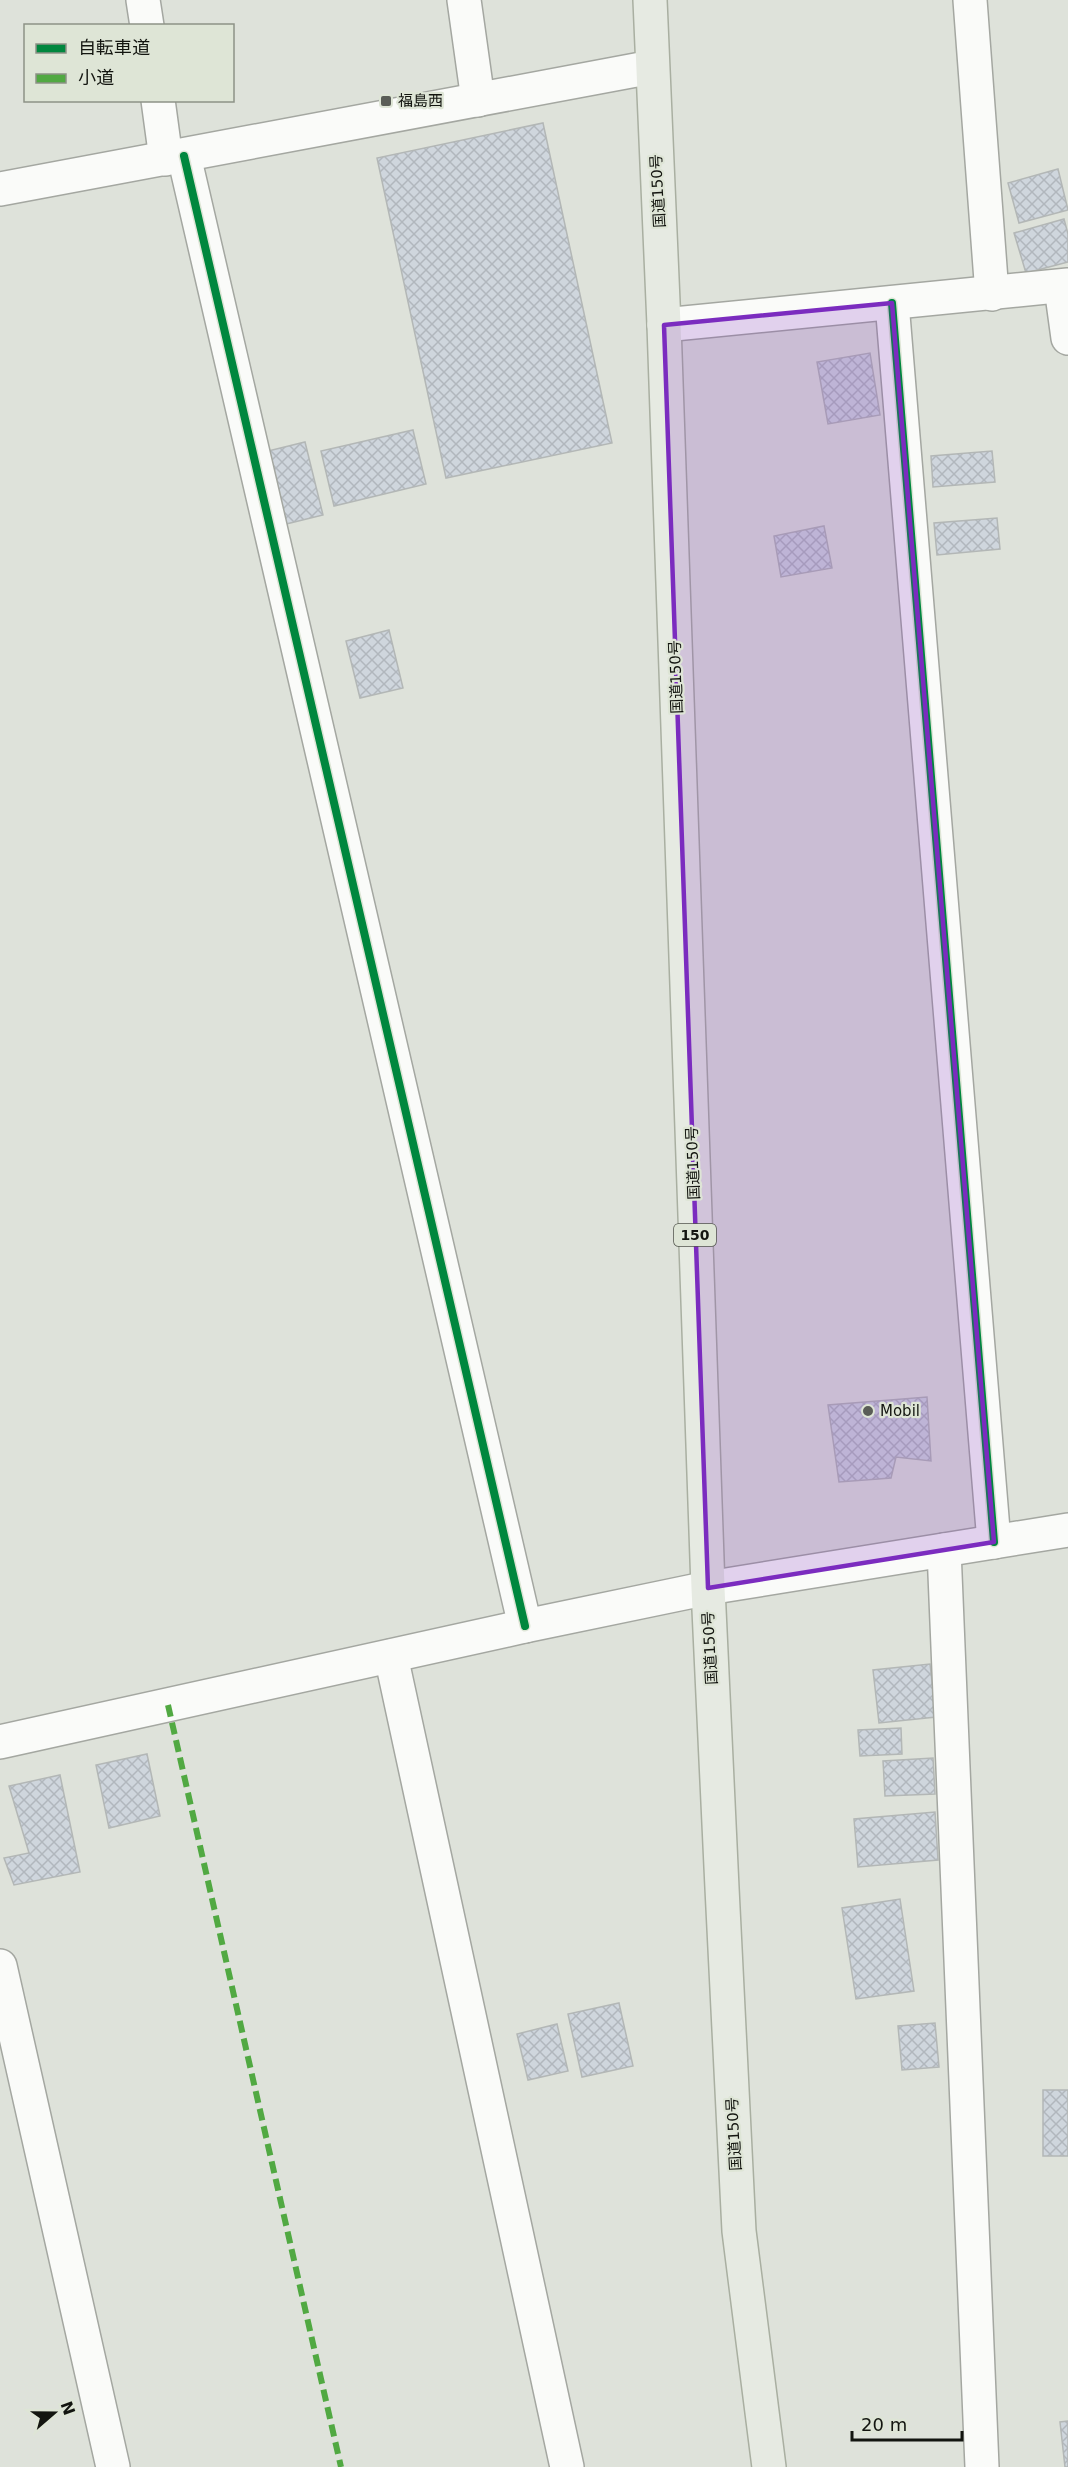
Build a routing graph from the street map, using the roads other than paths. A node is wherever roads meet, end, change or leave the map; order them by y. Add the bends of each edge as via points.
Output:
1 (143, 0) edge
2 (464, 0) edge
3 (650, 0) edge
4 (970, 0) edge
5 (147, 24) edge
6 (652, 67) junction
7 (478, 100) junction
8 (159, 102) edge
9 (175, 158) junction
10 (0, 189) edge
11 (1065, 286) edge
12 (992, 294) junction
13 (892, 303) junction
14 (664, 326) junction
15 (1068, 338) edge
16 (1068, 1530) edge
17 (994, 1542) junction
18 (944, 1550) junction
19 (708, 1588) junction
20 (525, 1626) junction
21 (391, 1656) junction
22 (0, 1742) edge
23 (0, 1966) edge
24 (113, 2467) edge
25 (567, 2467) edge
26 (769, 2467) edge
27 (982, 2467) edge

1 - 5 street
2 - 7 street
3 - 6 highway, 国道150号 / 150
4 - 12 street
6 - 7 street
6 - 14 highway, 国道150号 / 150
7 - 9 street
8 - 9 street
9 - 10 street
9 - 20 street
11 - 12 street
11 - 15 street
12 - 13 street
13 - 14 street
13 - 17 street
14 - 19 highway, 国道150号 / 150
16 - 17 street
17 - 18 street
18 - 19 street
18 - 27 street
19 - 20 street
19 - 26 highway, 国道150号 / 150 via 739,2231
20 - 21 street
21 - 22 street
21 - 25 street
23 - 24 street

